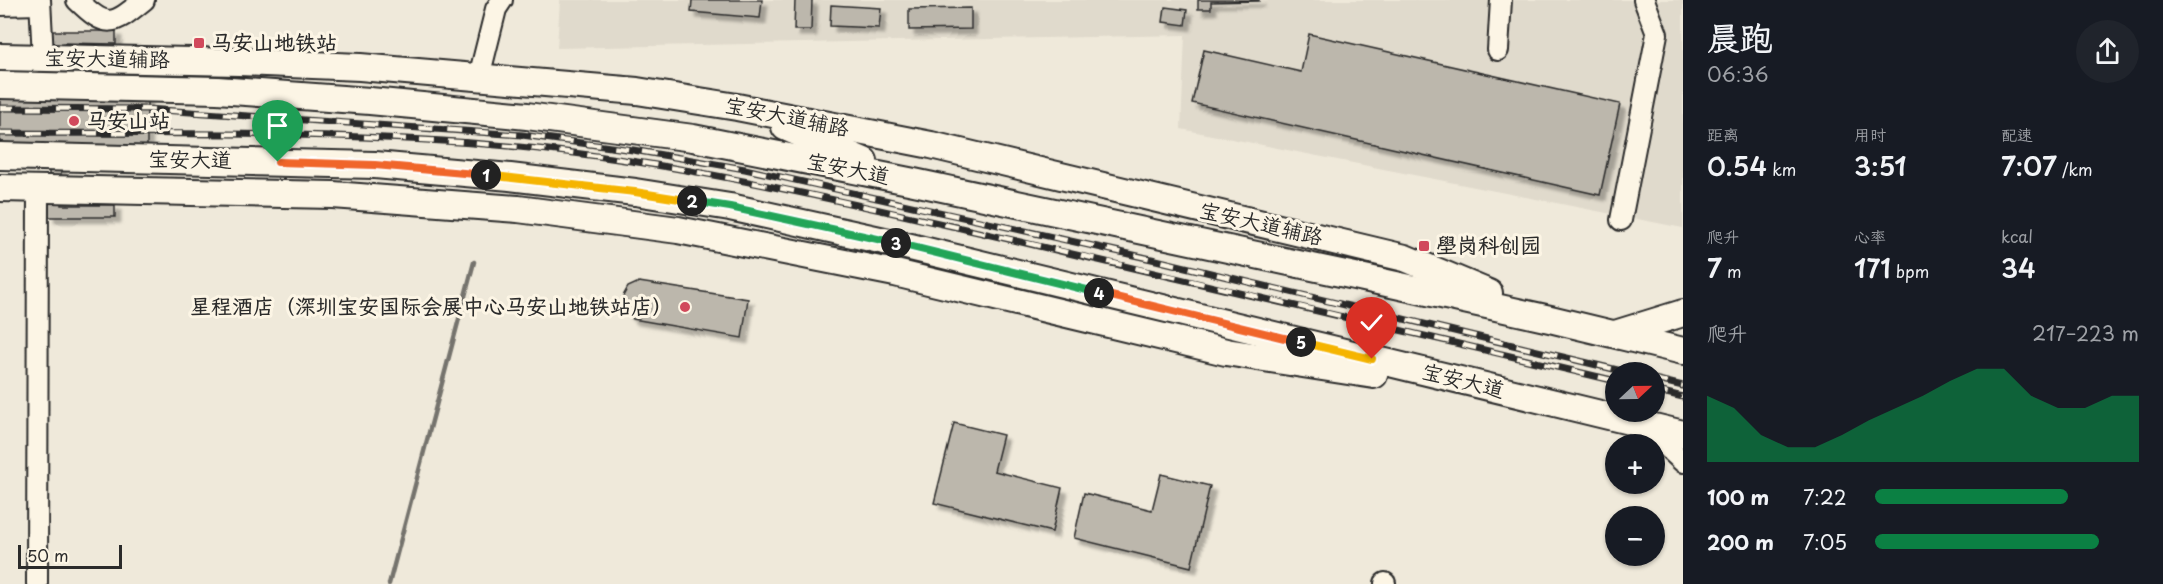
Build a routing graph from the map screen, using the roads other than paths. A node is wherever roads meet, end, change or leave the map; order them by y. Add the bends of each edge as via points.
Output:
1 (76, 0) edge
2 (144, 0) edge
3 (1501, 0) edge
4 (1644, 0) edge
5 (40, 2) edge
6 (498, 2) edge
7 (0, 5) edge
8 (1498, 50) dead end
9 (0, 57) edge
10 (43, 57) junction
11 (479, 77) junction
12 (0, 86) edge
13 (737, 107) junction
14 (0, 156) edge
15 (278, 162) junction
16 (914, 182) junction
17 (0, 188) edge
18 (38, 188) junction
19 (444, 203) junction
20 (1622, 220) dead end
21 (1683, 312) edge
22 (1550, 318) junction
23 (1615, 334) junction
24 (1683, 351) edge
25 (1530, 398) junction
26 (1642, 424) junction
27 (1683, 434) edge
28 (1683, 462) edge
29 (37, 584) edge

1 - 2 street via 96,18 110,21
3 - 8 street
4 - 20 street via 1657,34
5 - 7 street
5 - 10 street
6 - 11 street
9 - 10 main road, 宝安大道辅路
10 - 11 main road, 宝安大道辅路 via 360,67
11 - 13 main road, 宝安大道辅路 via 638,91
12 - 16 main road, 宝安大道 via 217,90 527,116 693,138
13 - 16 main road
13 - 22 main road, 宝安大道辅路 via 931,145 1405,258
14 - 15 main road, 宝安大道
15 - 19 main road
15 - 25 main road, 宝安大道 via 375,165 510,177 730,207 898,244
16 - 22 main road, 宝安大道
17 - 18 main road
18 - 19 main road via 333,195
18 - 29 street
19 - 25 main road via 678,230 895,273 1226,352
21 - 23 main road
22 - 23 main road, 宝安大道
23 - 24 main road, 宝安大道
25 - 26 main road, 宝安大道
26 - 27 main road, 宝安大道
26 - 28 street

